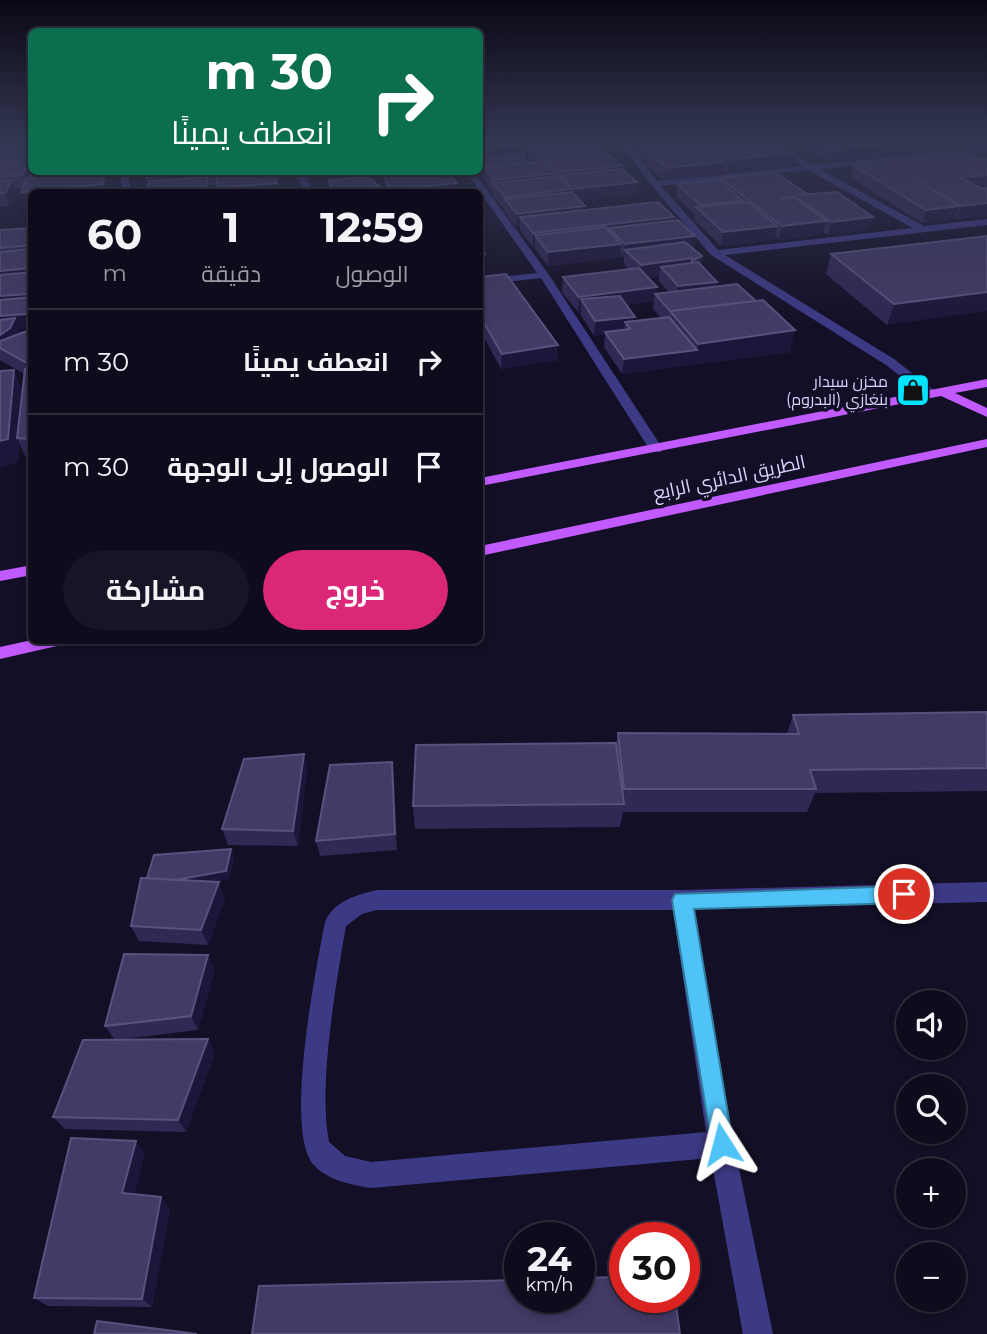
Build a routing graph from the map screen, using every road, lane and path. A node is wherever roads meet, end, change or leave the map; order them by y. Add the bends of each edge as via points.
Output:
1 (670, 201) edge
2 (872, 201) edge
3 (485, 202) edge
4 (987, 222) edge
5 (925, 230) junction
6 (715, 253) junction
7 (544, 275) junction
8 (483, 282) edge
9 (987, 383) edge
10 (936, 393) junction
11 (987, 413) edge
12 (987, 443) edge
13 (656, 449) junction
14 (483, 481) edge
15 (483, 550) edge
16 (28, 571) edge
17 (0, 576) edge
18 (39, 644) edge
19 (0, 653) edge
20 (987, 892) edge
21 (682, 900) junction
22 (722, 1144) junction
23 (758, 1334) edge

1 - 6 street
2 - 5 street
3 - 7 street
4 - 5 street
5 - 6 street
6 - 10 street
7 - 8 street
7 - 13 street
9 - 10 main road
10 - 11 main road
10 - 13 main road
12 - 15 main road, الطريق الدائري الرابع
13 - 14 main road
16 - 17 main road
18 - 19 main road
20 - 21 street
21 - 22 street
21 - 22 street via 405,899 360,903 345,912 336,922 333,936 313,1129 317,1146 328,1161 372,1175
22 - 23 street

